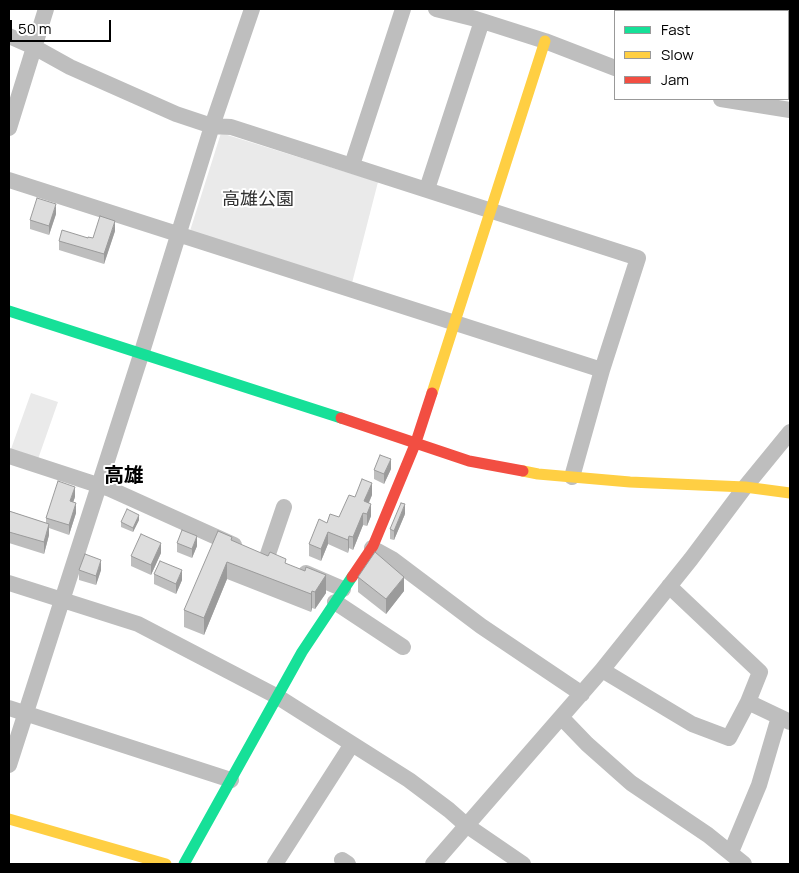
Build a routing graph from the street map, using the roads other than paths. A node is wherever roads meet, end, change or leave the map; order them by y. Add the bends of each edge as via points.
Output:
1 (46, 9) edge
2 (252, 9) edge
3 (403, 9) edge
4 (436, 9) edge
5 (482, 21) junction
6 (9, 36) edge
7 (545, 41) junction
8 (34, 47) junction
9 (614, 68) edge
10 (727, 100) edge
11 (790, 110) edge
12 (212, 126) junction
13 (9, 128) edge
14 (352, 165) junction
15 (9, 180) edge
16 (427, 189) junction
17 (492, 210) junction
18 (179, 235) junction
19 (9, 311) edge
20 (456, 323) junction
21 (141, 354) junction
22 (602, 370) junction
23 (790, 432) edge
24 (416, 442) junction
25 (9, 456) edge
26 (572, 477) junction
27 (98, 485) junction
28 (745, 487) junction
29 (790, 493) edge
30 (284, 507) dead end
31 (372, 548) junction
32 (268, 558) junction
33 (9, 582) edge
34 (669, 586) junction
35 (339, 595) junction
36 (63, 600) junction
37 (403, 647) dead end
38 (602, 670) junction
39 (582, 694) junction
40 (278, 697) junction
41 (748, 702) junction
42 (9, 708) edge
43 (25, 713) junction
44 (561, 718) junction
45 (785, 720) edge
46 (352, 744) junction
47 (9, 765) edge
48 (231, 780) junction
49 (9, 819) edge
50 (466, 825) junction
51 (731, 852) junction
52 (166, 864) edge
53 (184, 864) edge
54 (275, 864) edge
55 (433, 864) edge
56 (522, 864) edge
57 (744, 864) edge

1 - 8 street
2 - 12 street
3 - 14 street
4 - 5 street
5 - 7 street
5 - 16 street
6 - 8 street
7 - 9 street
7 - 17 street
8 - 12 street via 70,68 176,114
8 - 13 street
10 - 11 street
12 - 14 street via 231,127
12 - 18 street
14 - 16 street
15 - 18 street
16 - 17 street
17 - 20 street
17 - 22 street via 638,258
18 - 20 street
18 - 21 street
19 - 21 street
20 - 22 street
20 - 24 street
21 - 24 street
21 - 27 street
22 - 26 street
23 - 28 street
24 - 26 street via 468,461
24 - 31 street
25 - 27 street
26 - 28 street
27 - 32 street
27 - 36 street
28 - 29 street
28 - 34 street
30 - 32 street
31 - 35 street
31 - 39 street
32 - 35 street via 289,566
33 - 36 street
34 - 38 street
34 - 41 street via 760,672
35 - 37 street
35 - 40 street
36 - 40 street via 138,624
36 - 43 street
38 - 39 street
38 - 41 street via 692,724 729,738
39 - 44 street
40 - 46 street
40 - 48 street
41 - 45 street
42 - 43 street
43 - 47 street
43 - 48 street
44 - 50 street
44 - 51 street via 631,783
45 - 51 street
46 - 50 street via 409,780
46 - 54 street
48 - 53 street
49 - 52 street
50 - 55 street
50 - 56 street
51 - 57 street

